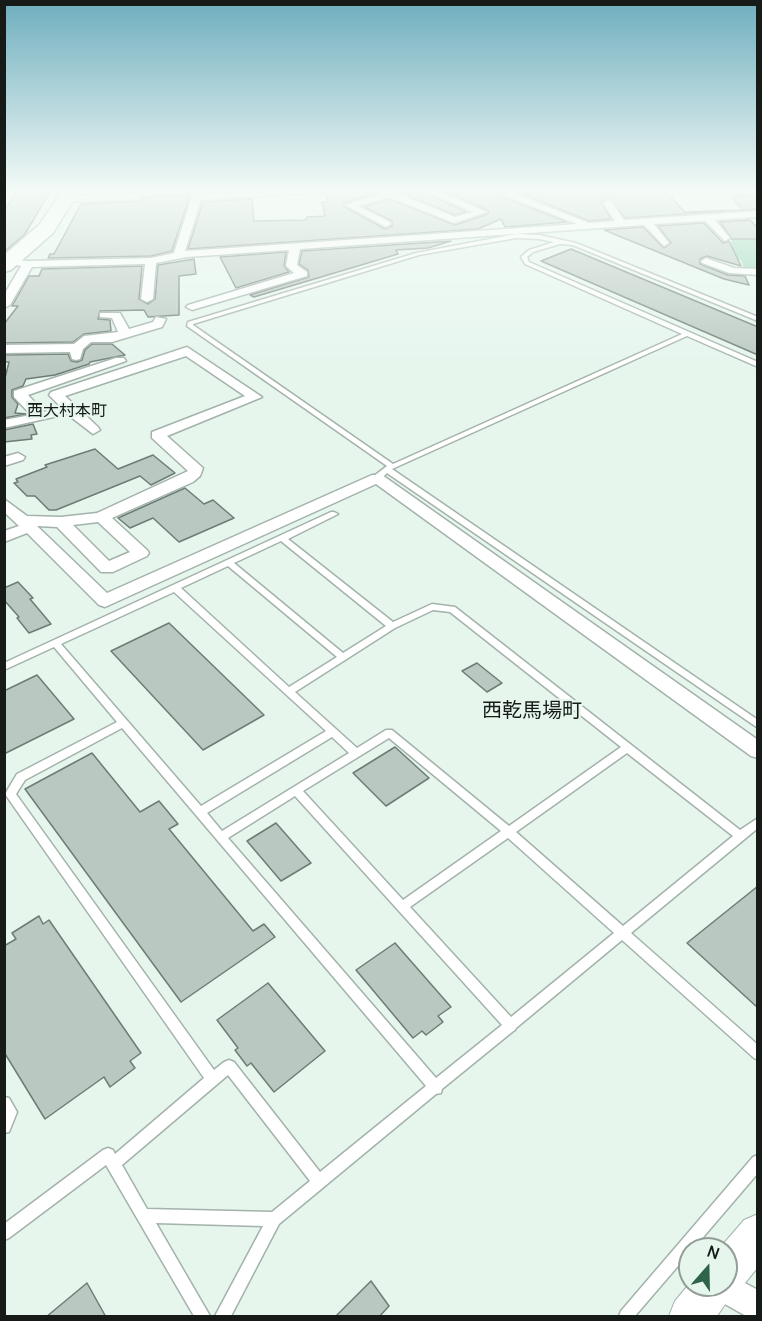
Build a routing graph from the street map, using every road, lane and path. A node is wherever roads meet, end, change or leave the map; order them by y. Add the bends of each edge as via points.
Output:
1 (25, 252) edge
2 (180, 252) edge
3 (225, 252) edge
4 (297, 252) edge
5 (431, 252) edge
6 (530, 252) edge
7 (594, 252) edge
8 (178, 257) junction
9 (151, 261) junction
10 (706, 261) dead end
11 (14, 264) edge
12 (758, 272) edge
13 (147, 299) dead end
14 (4, 305) edge
15 (192, 307) dead end
16 (104, 315) dead end
17 (160, 319) dead end
18 (758, 319) edge
19 (124, 334) junction
20 (687, 334) junction
21 (4, 349) edge
22 (131, 357) dead end
23 (758, 365) edge
24 (33, 384) dead end
25 (13, 392) edge
26 (70, 409) junction
27 (41, 417) junction
28 (4, 424) edge
29 (93, 430) dead end
30 (386, 471) junction
31 (4, 503) edge
32 (334, 514) dead end
33 (102, 517) junction
34 (61, 522) junction
35 (26, 524) junction
36 (4, 537) edge
37 (282, 538) junction
38 (229, 563) junction
39 (175, 588) junction
40 (392, 626) junction
41 (55, 643) junction
42 (343, 657) junction
43 (4, 667) edge
44 (288, 692) junction
45 (123, 723) junction
46 (758, 725) edge
47 (332, 732) junction
48 (628, 747) junction
49 (758, 751) edge
50 (357, 754) junction
51 (296, 790) junction
52 (200, 812) junction
53 (758, 822) edge
54 (508, 831) junction
55 (740, 836) junction
56 (221, 837) junction
57 (402, 906) junction
58 (621, 935) junction
59 (511, 1026) junction
60 (758, 1054) edge
61 (213, 1079) junction
62 (436, 1088) junction
63 (4, 1103) edge
64 (4, 1127) edge
65 (758, 1162) edge
66 (113, 1164) junction
67 (319, 1182) junction
68 (144, 1216) junction
69 (274, 1219) junction
70 (4, 1233) edge
71 (758, 1234) edge
72 (738, 1258) edge
73 (738, 1296) edge
74 (708, 1297) edge
75 (758, 1307) edge
76 (202, 1317) edge
77 (223, 1317) edge
78 (626, 1317) edge
79 (690, 1317) edge

1 - 11 highway
2 - 8 street
3 - 8 street
4 - 15 street via 291,266 303,274
5 - 30 lane via 190,323 190,327
6 - 20 lane via 524,257 527,263
7 - 18 lane
8 - 9 street
9 - 11 street
9 - 13 street
10 - 12 street via 733,271
11 - 14 street
16 - 19 street via 116,315
17 - 19 street via 158,324
19 - 21 street via 88,339 76,352
20 - 23 lane
20 - 30 lane
22 - 25 street
24 - 25 street
25 - 27 street
26 - 27 street
26 - 29 street
26 - 33 street via 56,395 187,351 255,397 157,435 196,468 195,473
27 - 28 street
30 - 35 street via 105,601
30 - 46 lane
30 - 49 street
31 - 35 street
32 - 37 lane
33 - 34 street
33 - 34 street via 141,553 107,568
34 - 35 street
35 - 36 street
37 - 38 lane
37 - 40 lane
38 - 39 lane
38 - 42 lane
39 - 41 lane
39 - 44 lane
40 - 42 lane
40 - 48 lane via 432,607 452,609
41 - 43 lane
41 - 45 lane
42 - 44 lane
44 - 47 lane
45 - 52 lane
45 - 61 lane via 21,777 10,794
47 - 50 lane
47 - 52 lane
48 - 54 lane
48 - 55 lane
50 - 51 lane
50 - 54 lane via 389,733
51 - 56 lane
51 - 57 lane
52 - 56 lane
53 - 55 lane
54 - 57 lane
54 - 58 lane
55 - 58 lane
56 - 62 lane
57 - 59 lane
58 - 59 lane
58 - 60 lane
59 - 62 lane
61 - 66 lane
61 - 67 lane via 229,1066
62 - 67 lane
63 - 64 lane via 10,1112
65 - 78 lane
66 - 68 lane
66 - 70 lane via 108,1155
67 - 69 lane
68 - 69 lane
68 - 76 lane
69 - 77 lane
71 - 72 street
73 - 75 street
74 - 79 street

